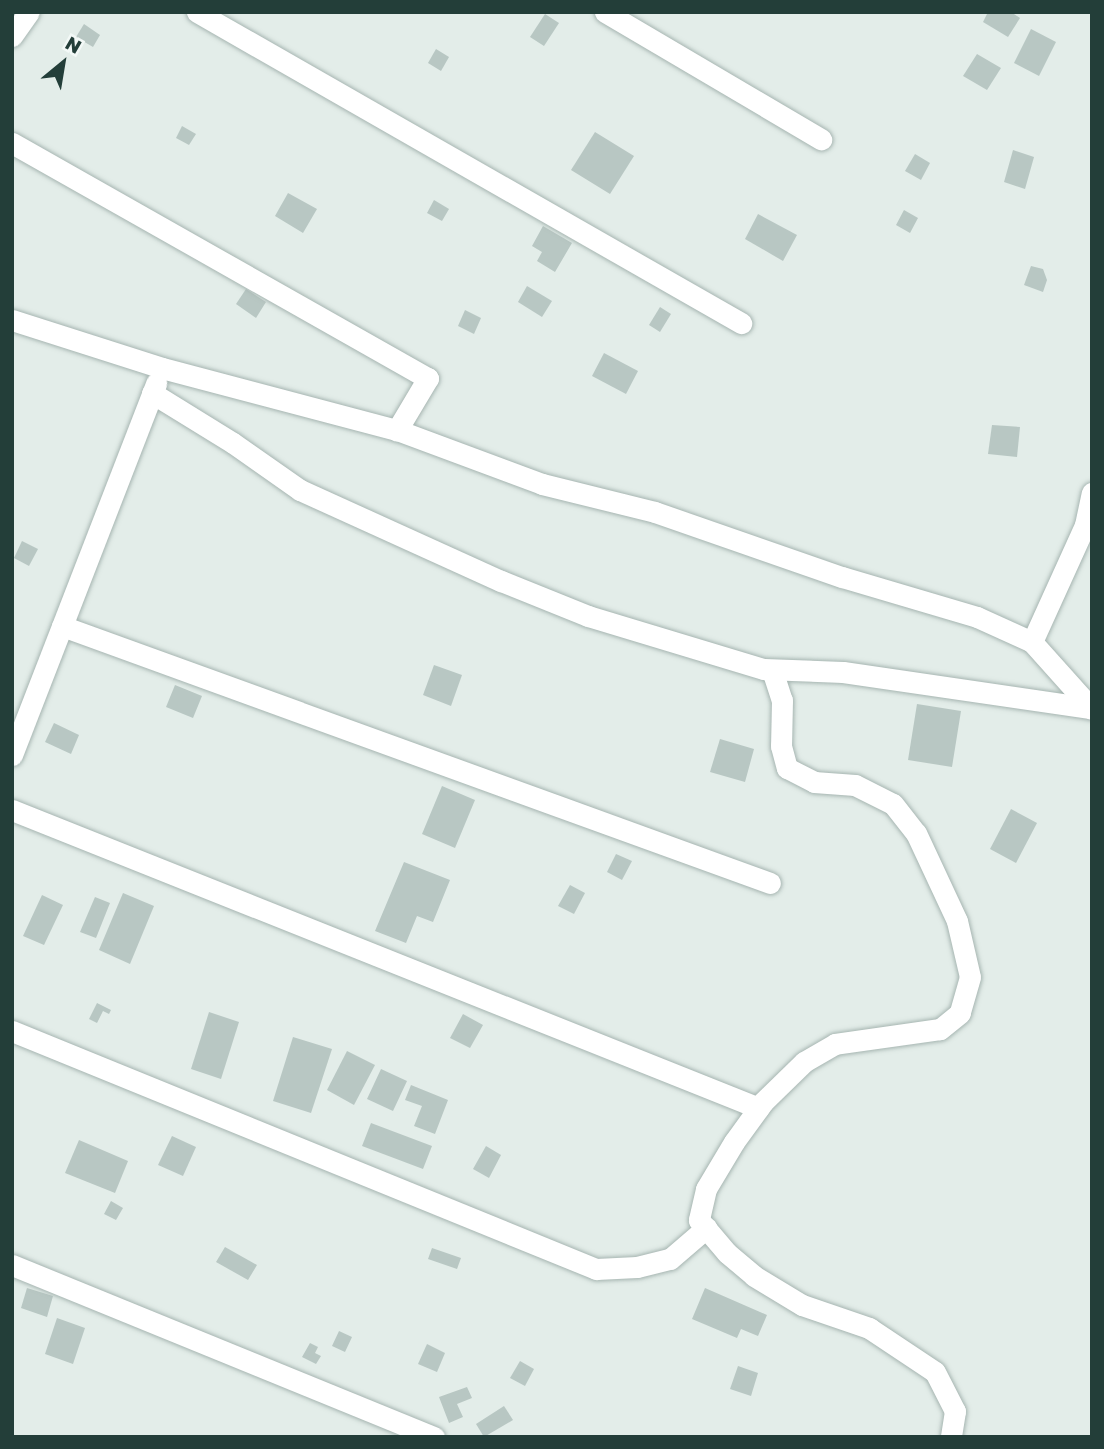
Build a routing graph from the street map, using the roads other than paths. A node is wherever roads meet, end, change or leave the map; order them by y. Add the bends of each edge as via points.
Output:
1 (29, 12) edge
2 (197, 12) edge
3 (605, 12) edge
4 (12, 36) edge
5 (821, 139) dead end
6 (12, 143) edge
7 (12, 320) edge
8 (741, 323) dead end
9 (162, 368) junction
10 (152, 393) junction
11 (397, 430) junction
12 (1092, 493) edge
13 (62, 626) junction
14 (1032, 642) junction
15 (772, 670) junction
16 (1091, 709) edge
17 (12, 755) edge
18 (12, 810) edge
19 (770, 883) dead end
20 (12, 1031) edge
21 (759, 1108) junction
22 (706, 1227) junction
23 (12, 1265) edge
24 (434, 1437) edge
25 (951, 1437) edge

1 - 4 street
2 - 8 street
3 - 5 street
6 - 11 street via 428,378
7 - 9 street
9 - 10 street
9 - 11 street
10 - 13 street
10 - 15 street via 300,490 501,581 588,616
11 - 14 street via 542,484 655,512 842,577 977,617
12 - 14 street via 1085,525
13 - 17 street
13 - 19 street
14 - 16 street
15 - 16 street via 843,673
15 - 21 street via 782,700 781,746 787,768 814,782 855,785 893,804 916,833 957,921 970,977 960,1013 940,1029 835,1044 804,1062
18 - 21 street
20 - 22 street via 596,1269 638,1268 670,1259
21 - 22 street via 706,1189 699,1220
22 - 25 street via 754,1276 802,1305 869,1328 935,1372 955,1412
23 - 24 street

